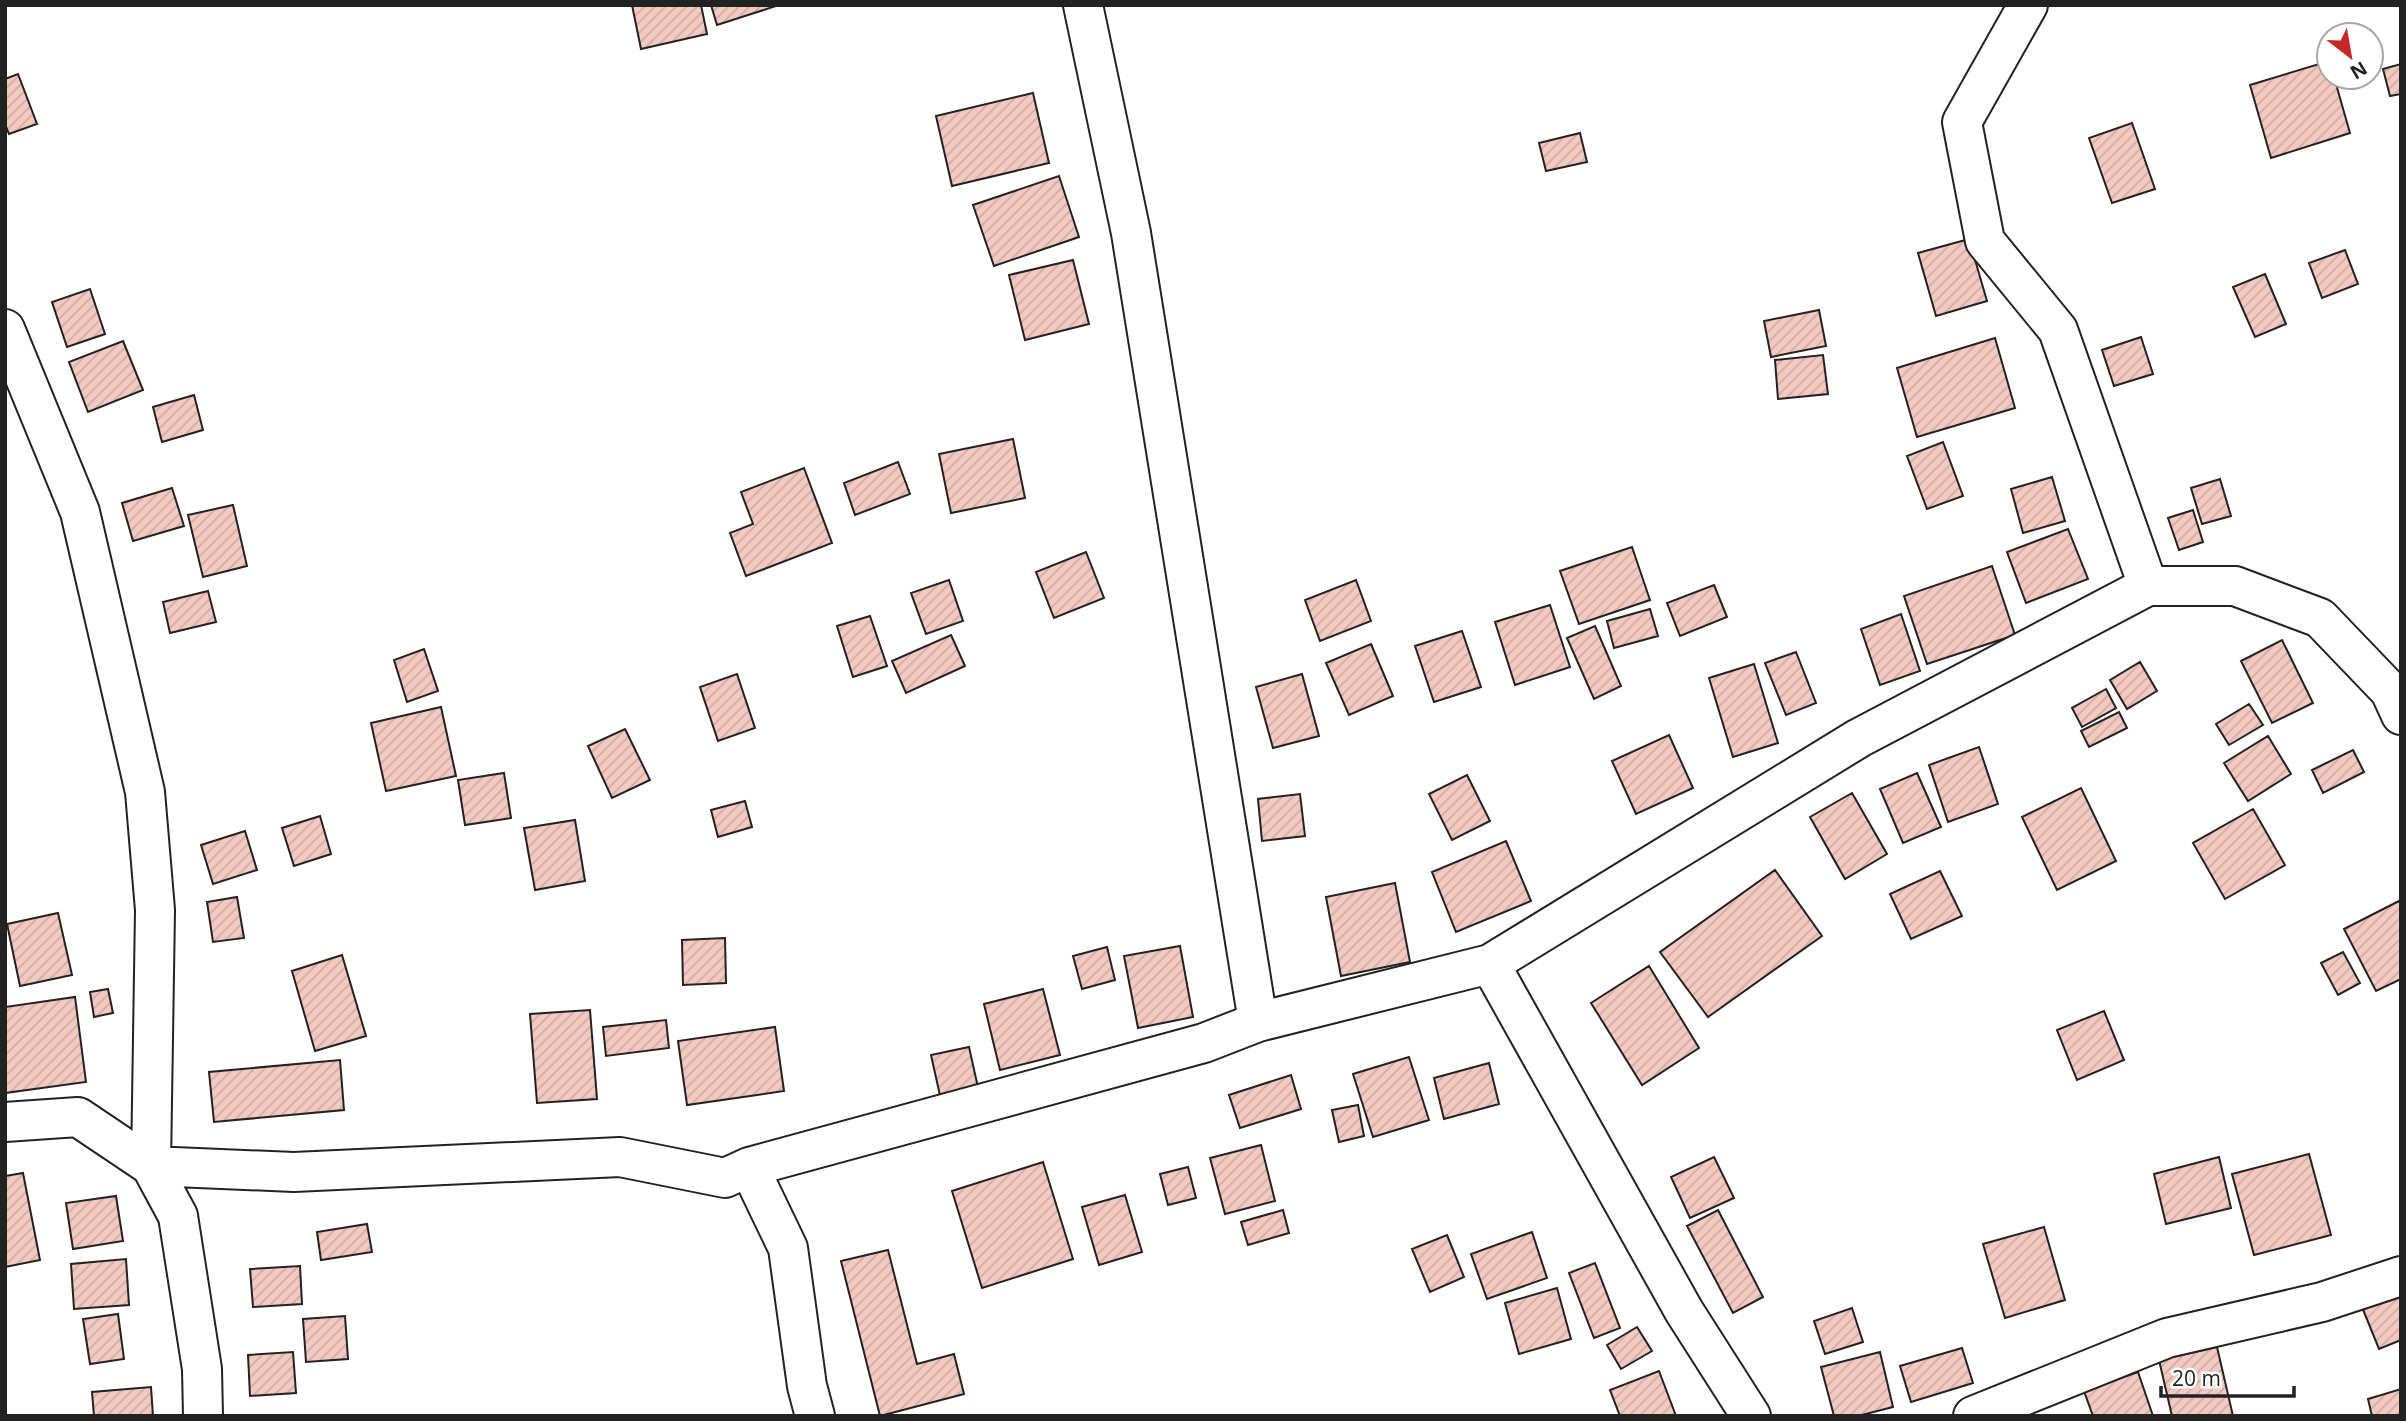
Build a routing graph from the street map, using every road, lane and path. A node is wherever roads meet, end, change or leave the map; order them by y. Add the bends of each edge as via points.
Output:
1 (1083, 5) edge
2 (2028, 5) edge
3 (5, 329) edge
4 (2148, 586) junction
5 (2401, 715) edge
6 (1490, 964) junction
7 (1258, 1022) junction
8 (5, 1122) edge
9 (151, 1166) junction
10 (748, 1167) junction
11 (2401, 1276) edge
12 (203, 1416) edge
13 (815, 1416) edge
14 (1751, 1416) edge
15 (1973, 1416) edge

1 - 7 street via 1131,233
2 - 4 street via 1962,122 1985,241 2058,330
3 - 9 street via 80,512 145,792 155,910
4 - 5 street via 2235,586 2320,618 2390,691
4 - 6 street via 1858,738
6 - 7 street
6 - 14 street via 1684,1311
7 - 10 street via 1204,1043
8 - 9 street via 78,1117
9 - 10 street via 294,1172 620,1157 725,1178
9 - 12 street via 178,1216 202,1369
10 - 13 street via 788,1248
11 - 15 street via 2322,1302 2167,1338

